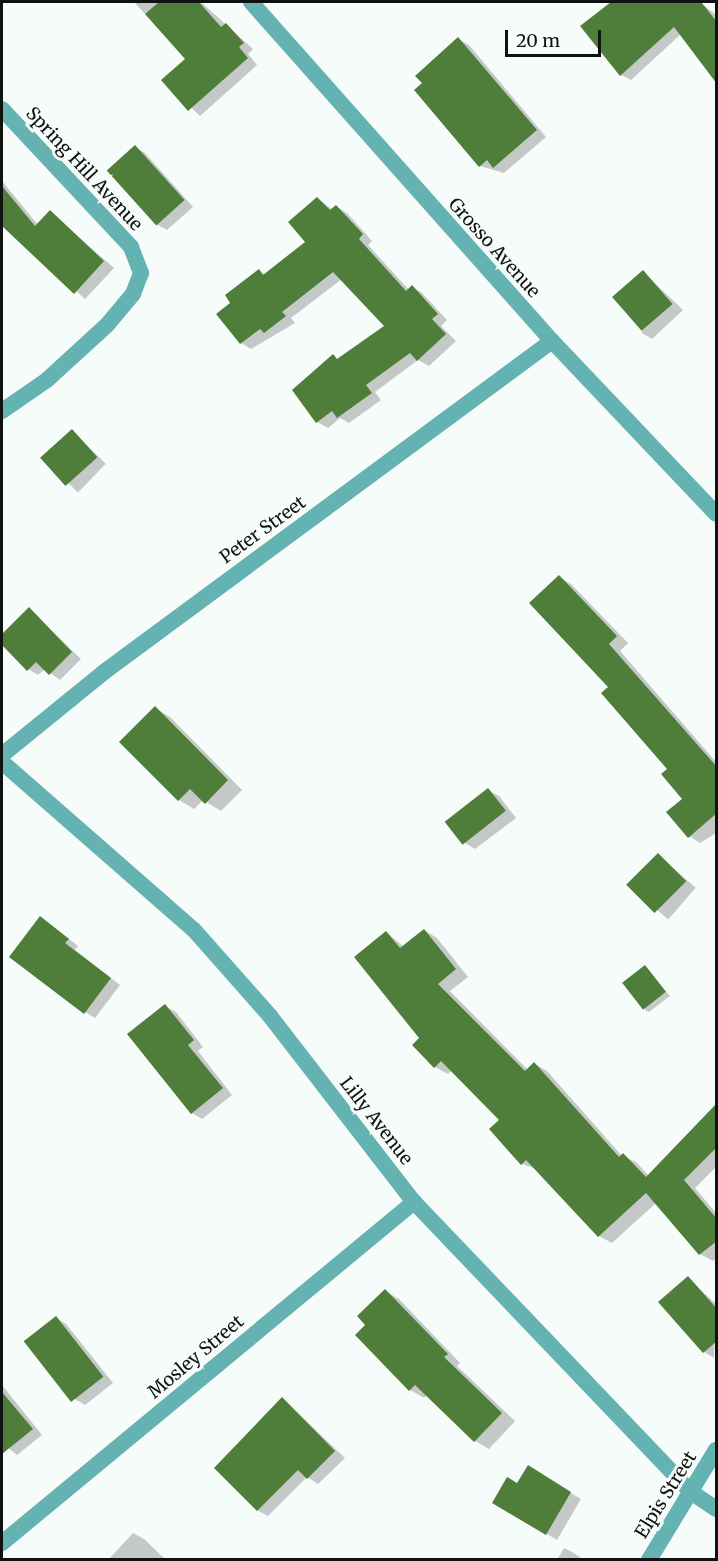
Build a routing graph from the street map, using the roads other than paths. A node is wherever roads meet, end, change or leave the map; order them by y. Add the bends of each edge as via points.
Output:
1 (251, 2) edge
2 (2, 109) edge
3 (552, 341) junction
4 (2, 411) edge
5 (717, 514) edge
6 (2, 755) edge
7 (2, 762) edge
8 (414, 1202) junction
9 (717, 1450) edge
10 (691, 1492) junction
11 (717, 1509) edge
12 (2, 1543) edge
13 (649, 1560) edge

1 - 3 street, Grosso Avenue
2 - 4 street, Spring Hill Avenue via 131,247 141,273 133,294 107,325 47,380
3 - 5 street, Grosso Avenue
3 - 6 street, Peter Street via 104,672
7 - 8 street, Lilly Avenue via 194,930 270,1016
8 - 10 street, Lilly Avenue
8 - 12 street, Mosley Street
9 - 10 street, Elpis Street
10 - 11 street, Lilly Avenue
10 - 13 street, Elpis Street

